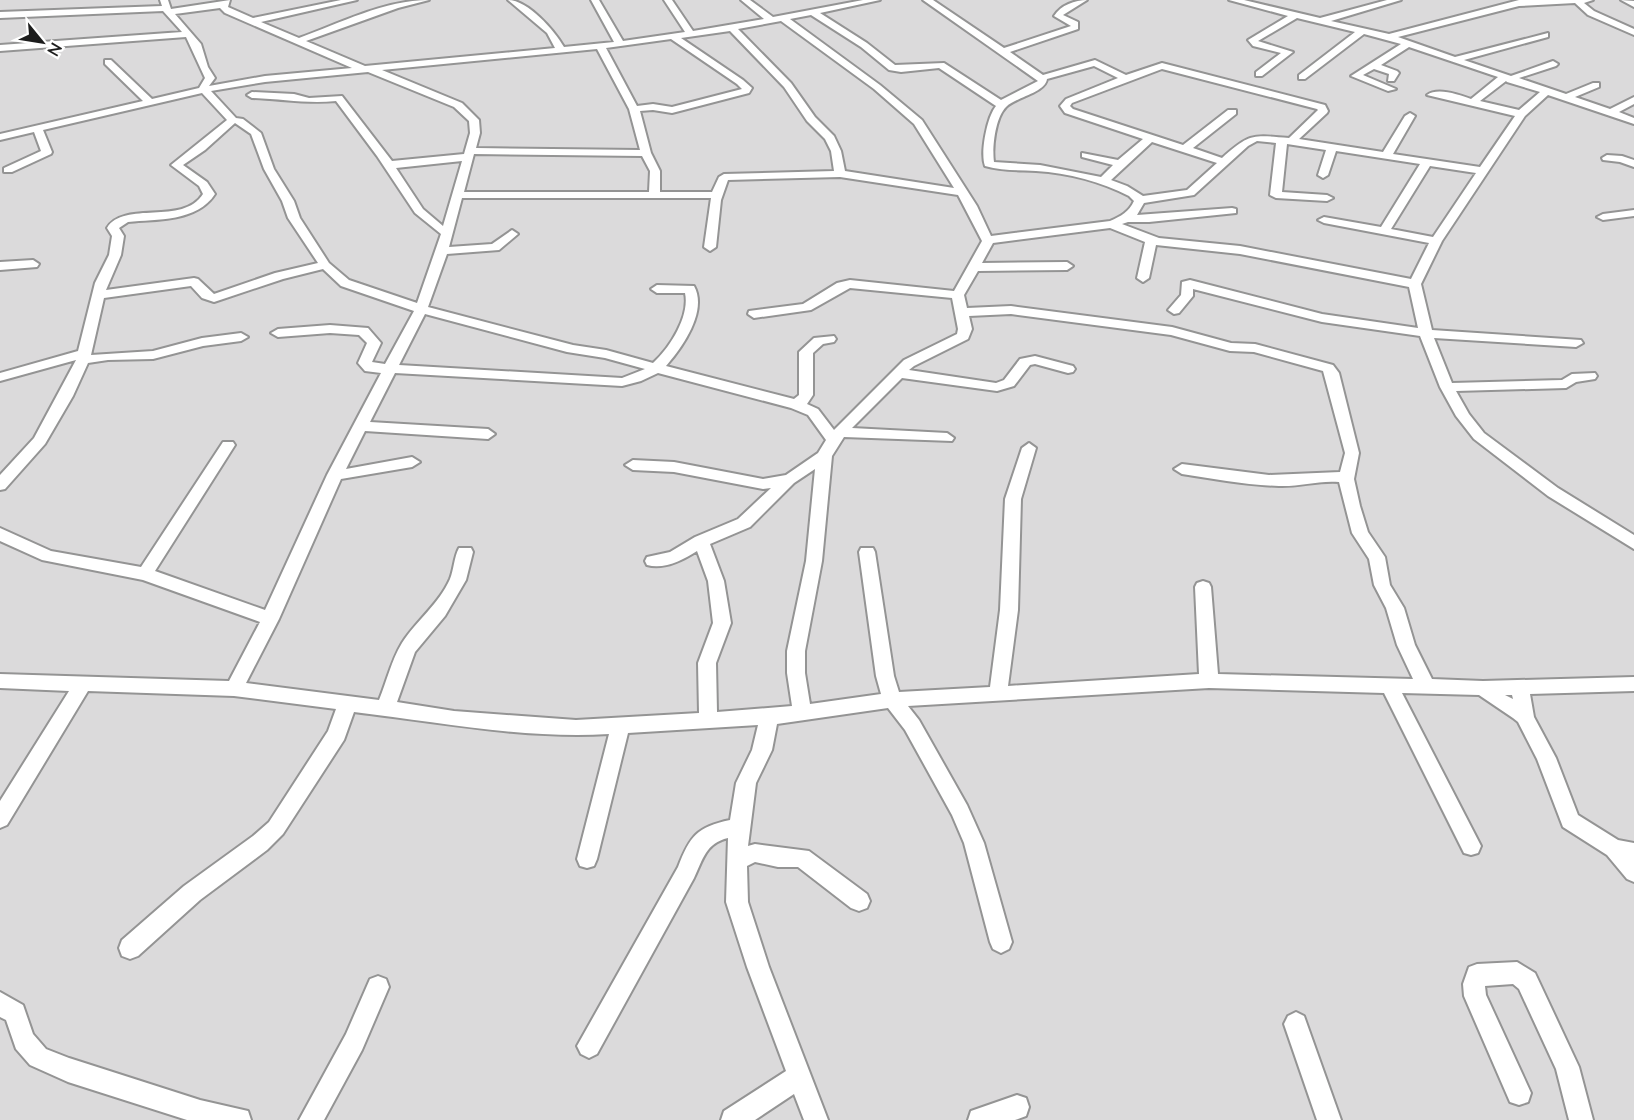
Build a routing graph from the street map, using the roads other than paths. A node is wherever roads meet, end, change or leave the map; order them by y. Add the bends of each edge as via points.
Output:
1 (353, 0) edge
2 (425, 0) edge
3 (512, 0) edge
4 (595, 0) edge
5 (668, 0) edge
6 (745, 0) edge
7 (876, 0) edge
8 (927, 0) edge
9 (1083, 0) edge
10 (1233, 0) edge
11 (1269, 0) edge
12 (1397, 0) edge
13 (1589, 0) edge
14 (1625, 0) edge
15 (225, 2) edge
16 (1578, 2) junction
17 (1634, 4) edge
18 (1254, 5) junction
19 (166, 7) edge
20 (814, 12) junction
21 (0, 15) edge
22 (1296, 15) junction
23 (782, 18) junction
24 (771, 20) junction
25 (1322, 20) junction
26 (253, 21) junction
27 (732, 28) junction
28 (1363, 30) junction
29 (1634, 32) edge
30 (189, 34) junction
31 (691, 34) junction
32 (1545, 35) dead end
33 (673, 37) junction
34 (1389, 37) junction
35 (299, 41) junction
36 (620, 44) junction
37 (1408, 44) junction
38 (600, 46) junction
39 (1, 48) edge
40 (561, 50) junction
41 (1003, 51) junction
42 (1455, 60) junction
43 (108, 62) dead end
44 (1553, 64) dead end
45 (1372, 65) junction
46 (364, 68) junction
47 (1259, 74) dead end
48 (1041, 78) junction
49 (1125, 78) junction
50 (1302, 78) dead end
51 (1506, 79) junction
52 (1596, 85) dead end
53 (204, 90) junction
54 (1546, 92) junction
55 (252, 95) dead end
56 (1432, 95) dead end
57 (1565, 98) junction
58 (1634, 100) edge
59 (150, 102) junction
60 (1473, 102) junction
61 (1000, 104) junction
62 (634, 109) junction
63 (1232, 112) dead end
64 (1612, 112) junction
65 (1521, 114) junction
66 (1410, 116) dead end
67 (232, 120) junction
68 (1634, 121) edge
69 (37, 128) junction
70 (0, 137) edge
71 (1151, 137) junction
72 (1287, 140) junction
73 (1185, 149) junction
74 (1331, 149) junction
75 (646, 153) junction
76 (470, 154) junction
77 (1086, 154) dead end
78 (1386, 156) junction
79 (1607, 158) dead end
80 (1224, 162) junction
81 (1427, 162) junction
82 (1120, 164) junction
83 (1634, 164) edge
84 (389, 165) junction
85 (8, 170) dead end
86 (1483, 171) junction
87 (840, 174) junction
88 (1323, 175) dead end
89 (1103, 182) junction
90 (961, 192) junction
91 (458, 195) junction
92 (718, 195) junction
93 (654, 196) junction
94 (1327, 198) dead end
95 (1140, 200) junction
96 (1232, 211) dead end
97 (1634, 213) edge
98 (1603, 217) dead end
99 (1127, 219) junction
100 (1324, 220) dead end
101 (1113, 224) junction
102 (1385, 230) junction
103 (446, 232) junction
104 (512, 234) dead end
105 (1151, 240) junction
106 (988, 241) junction
107 (1436, 241) junction
108 (710, 247) dead end
109 (442, 251) junction
110 (33, 264) dead end
111 (325, 265) junction
112 (0, 266) edge
113 (1067, 266) dead end
114 (973, 267) junction
115 (1143, 278) dead end
116 (1415, 284) junction
117 (657, 289) dead end
118 (99, 295) junction
119 (958, 295) junction
120 (421, 309) junction
121 (1174, 310) dead end
122 (961, 312) junction
123 (754, 314) dead end
124 (278, 333) dead end
125 (1426, 334) junction
126 (242, 337) dead end
127 (829, 339) dead end
128 (1576, 343) dead end
129 (84, 357) junction
130 (657, 368) junction
131 (1068, 369) dead end
132 (391, 370) junction
133 (898, 373) junction
134 (1590, 376) dead end
135 (0, 377) edge
136 (1447, 387) junction
137 (795, 404) junction
138 (360, 426) junction
139 (488, 434) dead end
140 (837, 436) junction
141 (947, 438) dead end
142 (228, 445) dead end
143 (1029, 448) dead end
144 (824, 456) junction
145 (412, 462) dead end
146 (633, 465) dead end
147 (1182, 470) dead end
148 (335, 475) junction
149 (790, 478) junction
150 (1346, 479) junction
151 (0, 485) edge
152 (0, 534) edge
153 (701, 541) junction
154 (1634, 543) edge
155 (465, 552) dead end
156 (867, 552) dead end
157 (653, 561) dead end
158 (145, 574) junction
159 (1203, 587) dead end
160 (270, 619) junction
161 (0, 681) edge
162 (1209, 681) junction
163 (83, 684) junction
164 (1634, 684) edge
165 (1389, 685) junction
166 (1426, 686) junction
167 (1520, 687) junction
168 (1483, 688) junction
169 (234, 689) junction
170 (998, 693) junction
171 (892, 700) junction
172 (347, 703) junction
173 (385, 708) junction
174 (802, 712) junction
175 (769, 717) junction
176 (1525, 717) junction
177 (708, 721) junction
178 (620, 726) junction
179 (0, 819) edge
180 (739, 828) junction
181 (1471, 846) dead end
182 (1624, 850) edge
183 (586, 859) dead end
184 (738, 860) junction
185 (1634, 872) edge
186 (859, 901) dead end
187 (1001, 942) dead end
188 (130, 948) dead end
189 (378, 987) dead end
190 (0, 1004) edge
191 (1296, 1024) dead end
192 (589, 1046) dead end
193 (800, 1076) junction
194 (1519, 1094) dead end
195 (1017, 1107) dead end
196 (196, 1116) edge
197 (240, 1120) edge
198 (311, 1120) edge
199 (733, 1120) edge
200 (816, 1120) edge
201 (980, 1120) edge
202 (1329, 1120) edge
203 (1581, 1120) edge

1 - 26 street
2 - 35 street via 396,6
3 - 40 street via 551,32
4 - 36 street
5 - 31 street
6 - 24 street
7 - 20 street
8 - 41 street
9 - 41 street via 1058,16 1075,27
10 - 18 street
11 - 18 street
12 - 25 street
13 - 16 street
14 - 17 street
15 - 19 street
15 - 26 street via 228,11
16 - 29 street via 1591,13
16 - 34 street via 1520,3
18 - 22 street
19 - 21 street
19 - 30 street
20 - 23 street
20 - 61 street via 892,68 940,65
22 - 25 street
22 - 47 street via 1253,40 1288,52
23 - 24 street
23 - 90 street via 908,112
24 - 27 street
25 - 28 street
26 - 35 street
27 - 31 street
27 - 87 street via 788,85 811,119 830,138
28 - 34 street
28 - 50 street
30 - 39 street
30 - 53 street via 209,74
31 - 33 street
32 - 42 street
33 - 36 street
33 - 62 street via 740,82 746,91 672,110
34 - 37 street
35 - 46 street
36 - 38 street
37 - 42 street
37 - 45 street
38 - 40 street
38 - 62 street
40 - 46 street
41 - 48 street
42 - 51 street
43 - 59 street
44 - 51 street
45 - 45 street via 1394,73 1391,84 1356,75
46 - 53 street
46 - 76 street via 468,112 474,120 475,132
48 - 49 street via 1095,63
48 - 61 street via 1040,85
49 - 71 street via 1069,101 1065,108
49 - 72 street via 1162,66 1321,107 1323,111
51 - 54 street
51 - 60 street
52 - 57 street
53 - 59 street
53 - 67 street
54 - 57 street
54 - 65 street
55 - 84 street via 309,101 339,98
56 - 60 street
57 - 64 street
58 - 64 street
59 - 69 street
60 - 65 street
61 - 89 street via 992,119 989,164 1049,170
62 - 75 street
63 - 73 street
64 - 68 street
65 - 86 street
66 - 78 street
67 - 111 street via 256,133 294,218
67 - 118 street via 176,165 203,184 209,194 207,200 191,210 116,223 115,255
69 - 70 street
69 - 85 street via 47,152
71 - 73 street
71 - 82 street
72 - 74 street
72 - 80 street via 1249,140
72 - 94 street via 1276,195
73 - 80 street
74 - 78 street
74 - 88 street
75 - 76 street
75 - 93 street via 655,171
76 - 84 street
76 - 91 street
77 - 82 street
78 - 81 street
79 - 83 street
80 - 95 street via 1186,195
81 - 86 street
81 - 102 street
82 - 89 street
84 - 103 street via 429,223
86 - 107 street
87 - 90 street
87 - 92 street via 724,177
89 - 95 street via 1126,189
90 - 106 street
91 - 93 street
91 - 103 street
92 - 93 street
92 - 108 street
95 - 99 street
96 - 99 street
97 - 98 street
99 - 101 street
100 - 102 street
101 - 105 street via 1132,236
101 - 106 street
102 - 107 street
103 - 109 street
104 - 109 street via 495,246
105 - 115 street
105 - 116 street via 1191,248 1240,250
106 - 114 street
107 - 116 street
109 - 120 street
110 - 112 street
111 - 118 street via 217,298 206,295 194,282
111 - 120 street via 345,283
113 - 114 street
114 - 119 street
116 - 125 street
117 - 130 street via 690,289 694,304 681,334
118 - 129 street
119 - 122 street
119 - 123 street via 850,284 806,307
120 - 130 street
120 - 132 street
121 - 125 street via 1187,296 1186,285 1190,284 1343,322
122 - 133 street via 963,336 909,363
122 - 150 street via 1011,310 1172,331 1324,366 1332,373 1352,453
124 - 132 street via 363,331 374,343 365,366
125 - 128 street
125 - 136 street
126 - 129 street via 202,342 153,355
127 - 137 street via 819,341 806,352 807,395
129 - 135 street
129 - 151 street via 40,441
130 - 132 street via 622,382
130 - 137 street
131 - 133 street via 1035,360 1025,362 1009,383 997,387
132 - 138 street
133 - 140 street
134 - 136 street via 1572,378 1566,384
136 - 154 street via 1462,416 1498,453
137 - 140 street via 813,412
138 - 139 street
138 - 148 street
140 - 141 street
140 - 144 street
142 - 158 street
143 - 170 street via 1013,499 1009,610
144 - 149 street
144 - 174 street via 814,561 796,651 795,673
145 - 148 street
146 - 149 street via 674,467 763,484
147 - 150 street via 1278,481 1328,476
148 - 160 street
149 - 153 street via 744,523
150 - 166 street via 1360,533 1377,557 1382,585
152 - 158 street via 48,556
153 - 157 street via 674,557
153 - 177 street via 716,581 722,623 706,663
155 - 173 street via 458,580 400,662
156 - 171 street
158 - 160 street
159 - 162 street
160 - 169 street
161 - 163 street
162 - 165 street
162 - 170 street
163 - 169 street
163 - 179 street
164 - 167 street
165 - 166 street
165 - 181 street
166 - 168 street
167 - 168 street
167 - 176 street
168 - 176 street via 1489,696 1516,708
169 - 172 street
170 - 171 street
171 - 174 street
171 - 187 street via 912,725 974,843
172 - 173 street
172 - 188 street via 337,734 316,771 276,828 192,893
173 - 178 street via 453,720 576,728
174 - 175 street
175 - 177 street
175 - 180 street via 762,750 746,783
176 - 182 street via 1570,821
177 - 178 street
178 - 183 street
180 - 184 street
180 - 192 street via 714,831 697,845 687,871
182 - 185 street
184 - 186 street via 755,853 801,858
184 - 193 street via 737,902
189 - 198 street via 354,1042
190 - 196 street via 15,1013 24,1041 38,1057
191 - 202 street
193 - 199 street
193 - 200 street
194 - 203 street via 1475,996 1478,975 1517,973 1527,981 1567,1067
195 - 201 street
196 - 197 street

